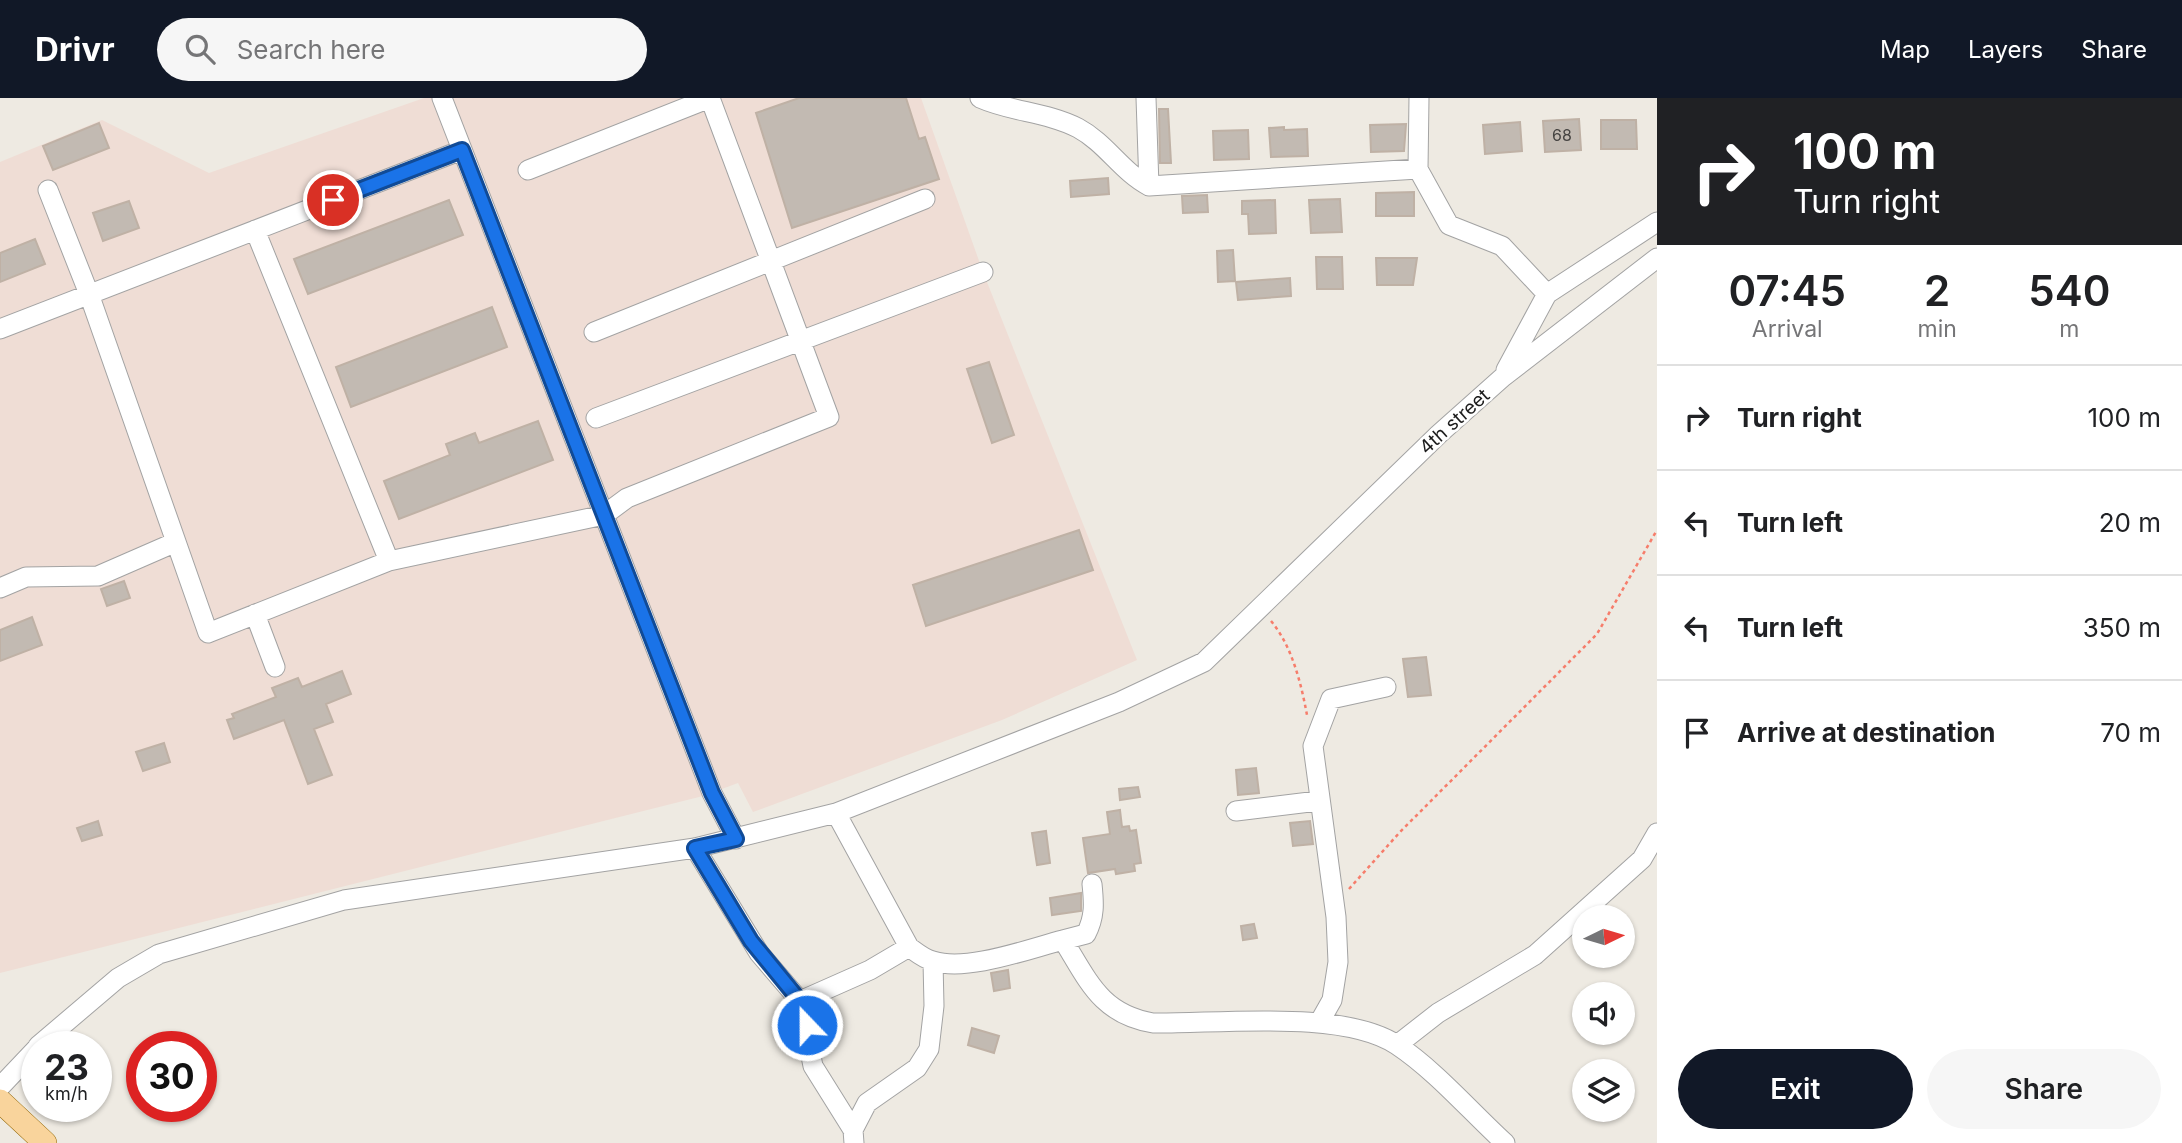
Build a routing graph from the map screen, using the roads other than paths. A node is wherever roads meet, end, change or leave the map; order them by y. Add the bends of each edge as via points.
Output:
1 (442, 98) edge
2 (980, 98) edge
3 (1146, 98) edge
4 (1419, 98) edge
5 (462, 150) junction
6 (1418, 169) junction
7 (528, 170) dead end
8 (1149, 186) junction
9 (48, 190) dead end
10 (925, 199) dead end
11 (1657, 222) edge
12 (255, 230) junction
13 (1657, 258) edge
14 (769, 262) junction
15 (983, 272) dead end
16 (1547, 294) junction
17 (89, 295) junction
18 (0, 329) edge
19 (594, 332) dead end
20 (800, 341) junction
21 (1503, 377) junction
22 (596, 418) dead end
23 (604, 515) junction
24 (176, 542) junction
25 (389, 561) junction
26 (0, 588) edge
27 (255, 614) junction
28 (275, 667) dead end
29 (1386, 687) dead end
30 (1318, 801) junction
31 (1236, 811) dead end
32 (836, 813) junction
33 (1657, 833) edge
34 (736, 839) junction
35 (695, 848) junction
36 (1092, 884) dead end
37 (1063, 940) junction
38 (909, 947) junction
39 (933, 961) junction
40 (800, 1001) junction
41 (1319, 1023) junction
42 (56, 1031) edge
43 (1396, 1045) junction
44 (21, 1064) edge
45 (0, 1087) edge
46 (0, 1101) edge
47 (853, 1136) edge
48 (45, 1143) edge
49 (1504, 1143) edge

1 - 5 street
2 - 8 street via 1078,128
3 - 8 street
4 - 6 street
5 - 12 street
5 - 23 street
6 - 8 street
6 - 16 street via 1449,225 1502,246
7 - 14 street via 710,98
9 - 17 street
10 - 14 street
11 - 16 street
12 - 17 street
12 - 25 street
13 - 21 street, 4th street
14 - 19 street
14 - 20 street
15 - 20 street
16 - 21 street
17 - 18 street
17 - 24 street
20 - 22 street
20 - 23 street via 829,417 627,498
21 - 32 street, 4th street via 1204,662 1119,702
23 - 25 street
23 - 34 street via 712,793
24 - 26 street via 98,576 26,577
24 - 27 street via 208,633
25 - 27 street
27 - 28 street
29 - 30 street via 1331,699 1313,746
30 - 31 street
30 - 41 street via 1336,917 1338,962 1332,1000
32 - 34 street, 4th street
32 - 38 street
33 - 43 street via 1642,859 1535,955 1438,1013
34 - 35 street, 4th street
35 - 40 street via 755,947
35 - 42 street, 4th street via 344,900 159,954 118,978
36 - 37 street via 1091,925 1086,934
37 - 39 street via 970,962
37 - 41 street via 1097,995 1114,1011 1134,1020
38 - 39 street
38 - 40 street
39 - 47 street via 929,1049 918,1068 867,1103
40 - 47 street via 813,1066
41 - 43 street via 1369,1032
43 - 49 street
44 - 45 street, 4th street
46 - 48 main road

